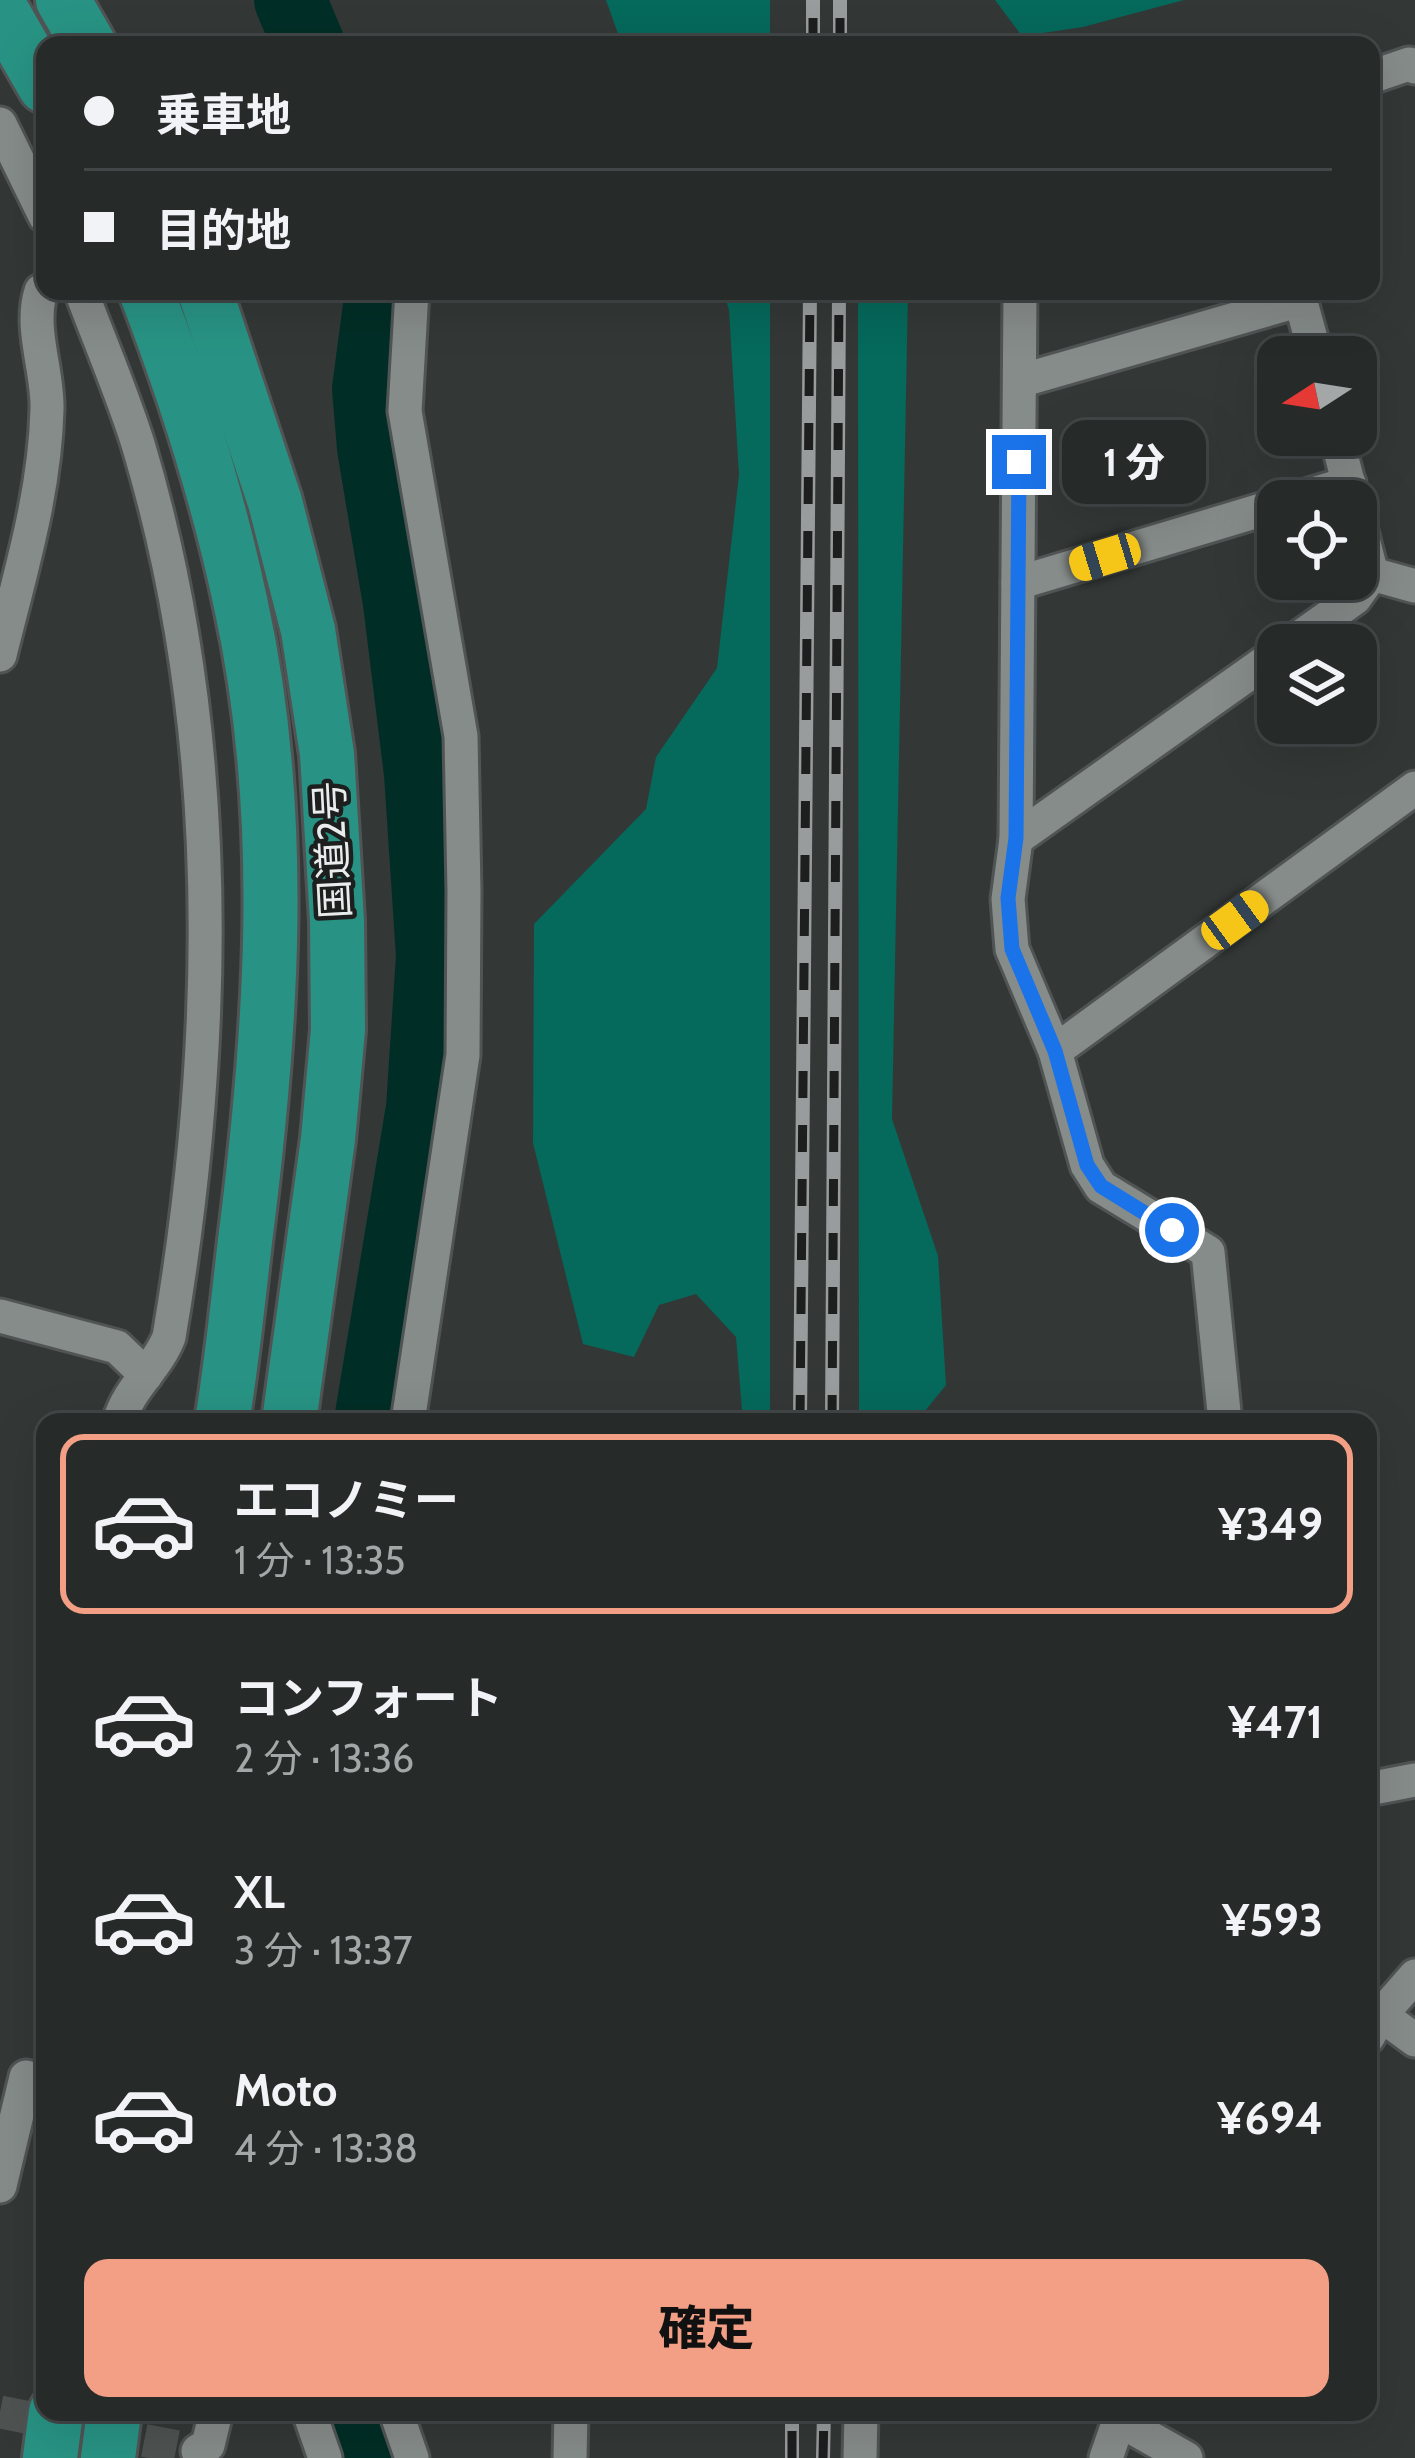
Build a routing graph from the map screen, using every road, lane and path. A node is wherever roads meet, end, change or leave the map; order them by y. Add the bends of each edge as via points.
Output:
1 (63, 0) edge
2 (0, 8) edge
3 (84, 36) edge
4 (1415, 67) edge
5 (36, 70) edge
6 (1380, 74) edge
7 (0, 124) edge
8 (36, 198) edge
9 (37, 300) edge
10 (83, 300) edge
11 (149, 300) edge
12 (208, 300) edge
13 (412, 300) edge
14 (1020, 300) edge
15 (1284, 300) edge
16 (1301, 300) edge
17 (1311, 336) edge
18 (1020, 381) junction
19 (1257, 511) edge
20 (1377, 575) edge
21 (1018, 583) junction
22 (1415, 586) edge
23 (1351, 600) edge
24 (1318, 624) edge
25 (0, 655) edge
26 (1257, 667) edge
27 (1415, 788) edge
28 (1016, 838) junction
29 (1055, 1051) junction
30 (0, 1316) edge
31 (146, 1375) junction
32 (123, 1413) edge
33 (223, 1413) edge
34 (290, 1413) edge
35 (409, 1413) edge
36 (1225, 1413) edge
37 (1415, 1780) edge
38 (1377, 1787) edge
39 (1415, 1976) edge
40 (1377, 2022) edge
41 (1377, 2027) edge
42 (1415, 2040) edge
43 (24, 2077) edge
44 (0, 2186) edge
45 (55, 2421) edge
46 (113, 2421) edge
47 (214, 2421) edge
48 (313, 2421) edge
49 (399, 2421) edge
50 (571, 2421) edge
51 (861, 2421) edge
52 (1117, 2421) edge
53 (1128, 2421) edge
54 (198, 2451) dead end
55 (50, 2458) edge
56 (108, 2458) edge
57 (325, 2458) edge
58 (412, 2458) edge
59 (570, 2458) edge
60 (860, 2458) edge
61 (1106, 2458) edge
62 (1186, 2458) edge

1 - 3 highway
2 - 5 highway
4 - 6 street
7 - 8 street
9 - 25 street via 47,412 36,510
10 - 31 street via 138,444 178,611 198,761 207,917 200,1120 169,1336
11 - 33 highway, 国道2号 via 194,417 242,608 267,802 265,1086
12 - 34 highway, 国道2号 via 308,630 328,778 338,1030
13 - 35 street via 406,411 461,736 464,914 463,1055
14 - 18 street
15 - 18 street
16 - 17 street
18 - 21 street
19 - 21 street
20 - 22 street
21 - 28 street
23 - 24 street
26 - 28 street
27 - 29 street
28 - 29 street via 1012,949
29 - 36 street via 1087,1165 1101,1186 1208,1252
30 - 31 street via 117,1348
31 - 32 street
37 - 38 street
39 - 40 street
41 - 42 street
43 - 44 street
45 - 55 highway
46 - 56 highway
47 - 54 street via 208,2445
48 - 57 street
49 - 58 street
50 - 59 street
51 - 60 street
52 - 61 street
53 - 62 street

